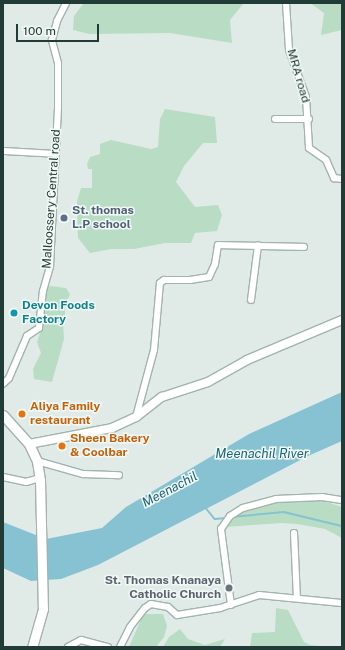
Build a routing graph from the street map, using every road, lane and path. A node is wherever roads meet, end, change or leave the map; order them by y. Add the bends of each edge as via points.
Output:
1 (66, 3) edge
2 (286, 3) edge
3 (275, 119) dead end
4 (308, 119) junction
5 (3, 152) edge
6 (52, 154) junction
7 (342, 179) edge
8 (258, 245) junction
9 (304, 247) dead end
10 (251, 300) dead end
11 (342, 320) edge
12 (3, 384) edge
13 (3, 415) edge
14 (136, 417) junction
15 (29, 444) junction
16 (37, 461) junction
17 (119, 475) dead end
18 (3, 477) edge
19 (40, 479) junction
20 (342, 500) edge
21 (294, 533) dead end
22 (297, 598) junction
23 (342, 603) edge
24 (231, 605) junction
25 (32, 647) edge
26 (68, 647) edge
27 (108, 647) edge
28 (120, 647) edge

1 - 6 street, Malloossery Central road via 57,21 52,40 58,63
2 - 4 street, MRA road via 289,50 306,97
3 - 4 street
4 - 7 street, MRA road via 310,151 326,160 334,178
5 - 6 street
6 - 12 street, Malloossery Central road via 50,266 43,291 39,328 26,336 9,378
8 - 9 street
8 - 10 street
8 - 14 street via 218,244 215,264 209,277 164,280 160,283 154,350
11 - 14 street via 247,360 208,382 162,397
13 - 15 main road
14 - 15 street via 112,428
15 - 16 main road
16 - 17 street via 83,474
16 - 19 main road
18 - 19 street via 26,482
19 - 25 main road via 44,591 43,609
20 - 24 street via 322,497 276,499 243,508 230,516 221,529
21 - 22 street
22 - 23 street
22 - 24 street via 260,595
24 - 28 street via 177,615 168,608 151,604 130,627
26 - 27 street via 81,640

